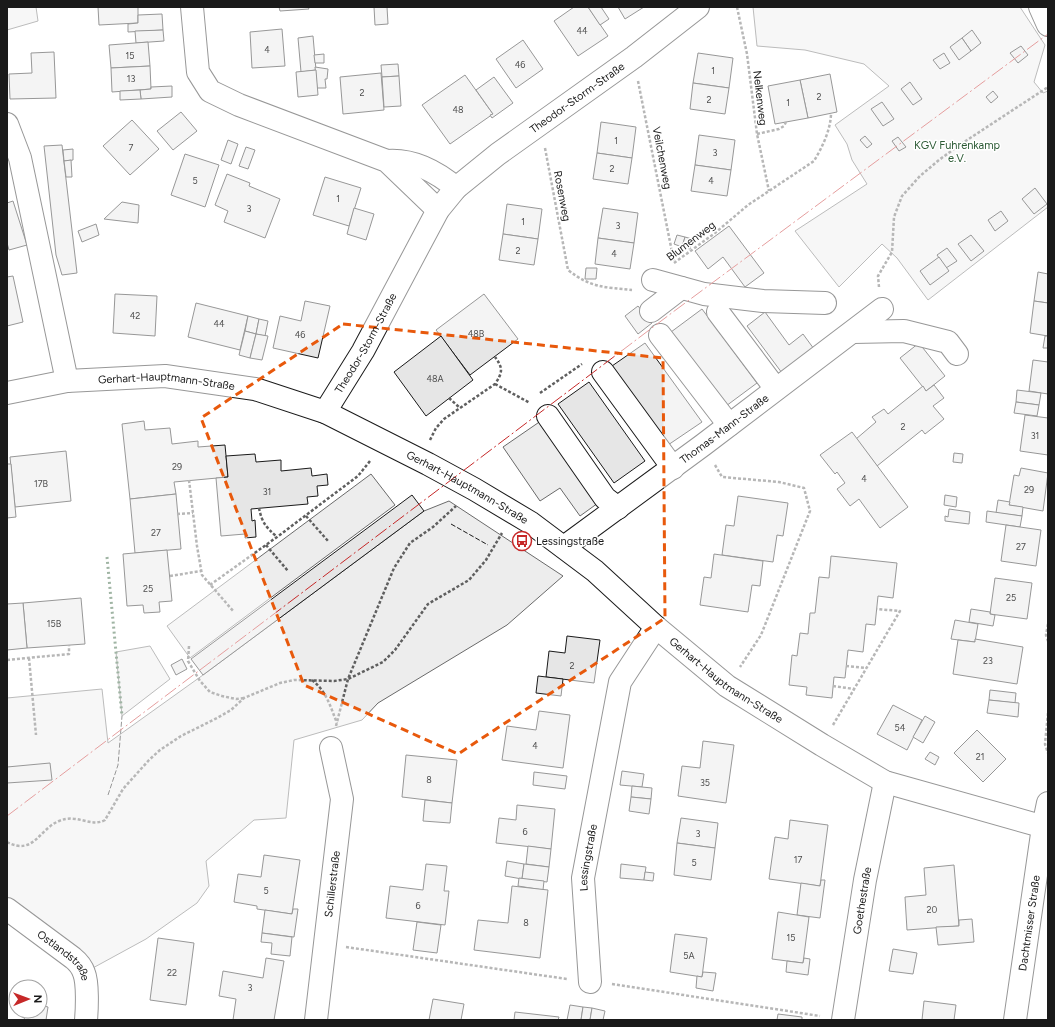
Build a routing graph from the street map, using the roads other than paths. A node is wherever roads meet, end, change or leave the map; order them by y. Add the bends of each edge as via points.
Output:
1 (192, 7) edge
2 (698, 7) edge
3 (1040, 7) edge
4 (1048, 25) edge
5 (7, 124) edge
6 (387, 161) junction
7 (456, 188) junction
8 (438, 210) junction
9 (654, 280) road end
10 (681, 288) junction
11 (825, 303) dead end
12 (882, 309) road end
13 (651, 312) dead end
14 (718, 312) dead end
15 (853, 332) junction
16 (660, 334) dead end
17 (957, 354) dead end
18 (603, 372) road end
19 (67, 381) junction
20 (776, 390) junction
21 (7, 393) edge
22 (325, 412) junction
23 (548, 416) road end
24 (729, 425) junction
25 (673, 468) junction
26 (618, 508) junction
27 (564, 547) junction
28 (656, 627) junction
29 (331, 748) road end
30 (886, 782) junction
31 (1048, 803) edge
32 (1046, 828) edge
33 (7, 909) edge
34 (590, 982) dead end
35 (86, 1020) edge
36 (316, 1020) edge
37 (843, 1020) edge
38 (1015, 1020) edge

1 - 6 street via 198,72 210,91 239,105
2 - 7 street, Theodor-Storm-Straße via 634,57 498,154
3 - 4 street
5 - 19 street via 20,158
6 - 7 street via 399,160 426,168
6 - 8 street
7 - 8 street, Theodor-Storm-Straße
8 - 22 street, Theodor-Storm-Straße via 363,350
9 - 10 street
10 - 11 street via 704,294 763,301
10 - 13 street
12 - 15 street, Thomas-Mann-Straße
14 - 20 street
15 - 17 street via 904,331 948,342
15 - 20 street, Thomas-Mann-Straße
16 - 24 street
18 - 25 street
19 - 21 street, Gerhart-Hauptmann-Straße
19 - 22 street, Gerhart-Hauptmann-Straße via 165,376 255,389
20 - 24 street, Thomas-Mann-Straße
22 - 27 street, Gerhart-Hauptmann-Straße via 474,490 531,523
23 - 26 street via 605,498
24 - 25 street, Thomas-Mann-Straße
25 - 26 street, Thomas-Mann-Straße
26 - 27 street, Thomas-Mann-Straße
27 - 28 street, Gerhart-Hauptmann-Straße via 595,571
28 - 30 street, Gerhart-Hauptmann-Straße via 727,686
28 - 34 street, Lessingstraße via 620,682 584,871
29 - 36 street, Schillerstraße via 342,799
30 - 32 street, Gerhart-Hauptmann-Straße
30 - 37 street, Goethestraße via 865,880
31 - 32 street, Dachtmisser Straße
32 - 38 street, Dachtmisser Straße
33 - 35 street, Ostlandstraße via 81,966 86,980

